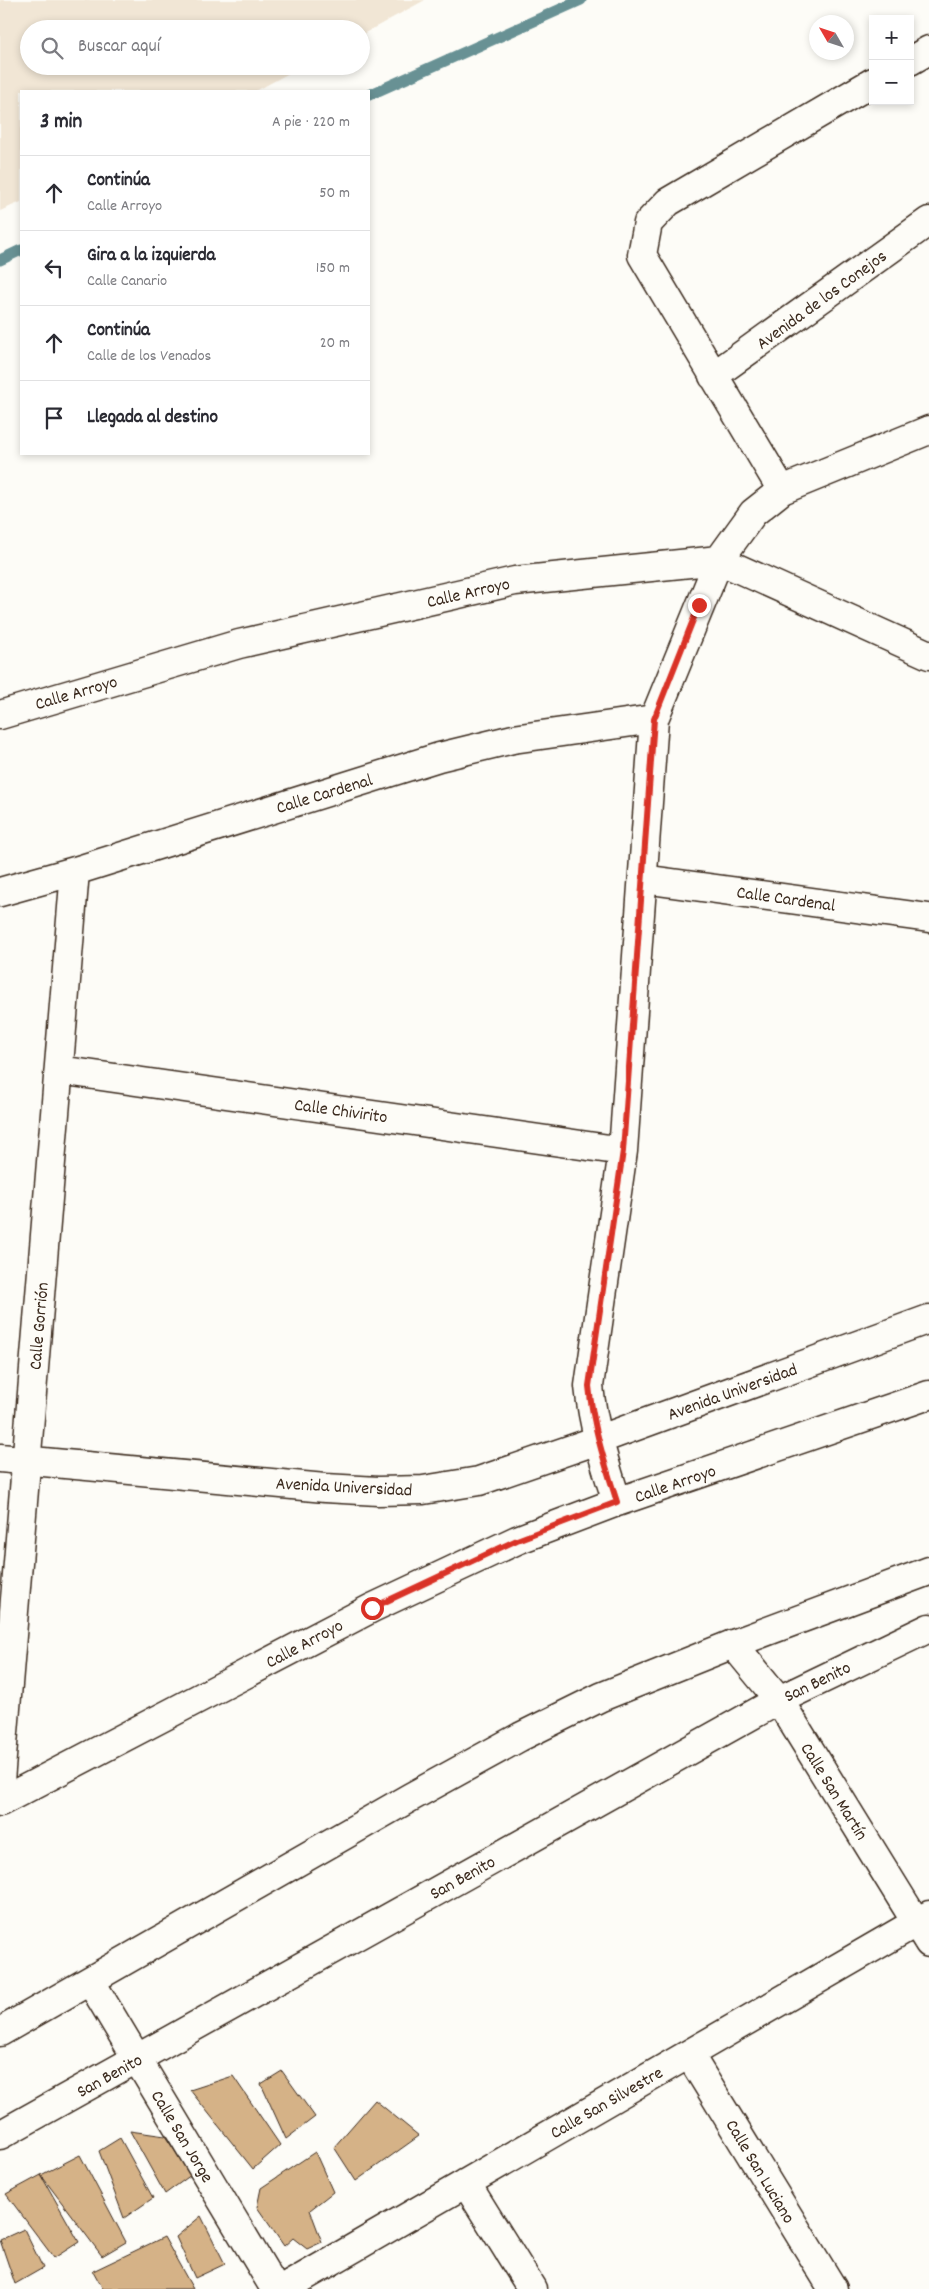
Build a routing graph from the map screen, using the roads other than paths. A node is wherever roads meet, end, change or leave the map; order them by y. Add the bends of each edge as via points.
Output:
1 (929, 50) edge
2 (914, 58) edge
3 (869, 84) edge
4 (929, 221) edge
5 (713, 376) junction
6 (929, 430) edge
7 (782, 490) junction
8 (719, 560) junction
9 (929, 655) edge
10 (0, 715) edge
11 (654, 719) junction
12 (75, 871) junction
13 (643, 879) junction
14 (0, 892) edge
15 (929, 918) edge
16 (59, 1070) junction
17 (623, 1151) junction
18 (929, 1318) edge
19 (929, 1395) edge
20 (598, 1440) junction
21 (13, 1459) edge
22 (617, 1502) junction
23 (929, 1572) edge
24 (929, 1628) edge
25 (733, 1644) junction
26 (779, 1700) junction
27 (0, 1781) edge
28 (0, 1802) edge
29 (925, 1927) edge
30 (91, 1982) junction
31 (0, 2032) edge
32 (689, 2054) junction
33 (137, 2059) junction
34 (0, 2135) edge
35 (466, 2182) junction
36 (275, 2289) edge
37 (283, 2289) edge
38 (532, 2289) edge
39 (833, 2289) edge

1 - 2 street
3 - 5 street via 668,202 648,223 642,255
4 - 5 street, Avenida de los Conejos
5 - 7 street
6 - 7 street
7 - 8 street via 753,513
8 - 9 street
8 - 10 street, Calle Arroyo via 515,581 239,644
8 - 11 street
11 - 12 street, Calle Cardenal via 513,739 439,757
11 - 13 street
12 - 14 street, Calle Cardenal
12 - 16 street, Calle Gorrión
13 - 15 street, Calle Cardenal
13 - 17 street
16 - 17 street, Calle Chivirito
16 - 21 street, Calle Gorrión
17 - 20 street via 589,1386
18 - 20 street, Avenida Universidad
19 - 22 street, Calle Arroyo
20 - 21 street, Avenida Universidad via 479,1481 423,1490 378,1492
20 - 22 street
21 - 27 street, Calle Gorrión
22 - 28 street, Calle Arroyo via 517,1540 372,1608
23 - 25 street
24 - 26 street, San Benito
25 - 26 street, Calle San Martín
25 - 30 street via 601,1697 520,1737
26 - 29 street, Calle San Martín
26 - 33 street, San Benito
29 - 32 street, Calle San Silvestre
30 - 31 street
30 - 33 street, Calle San Jorge
32 - 35 street, Calle San Silvestre
32 - 39 street, Calle San Luciano
33 - 34 street, San Benito
33 - 36 street, Calle San Jorge
35 - 37 street, Calle San Silvestre
35 - 38 street

